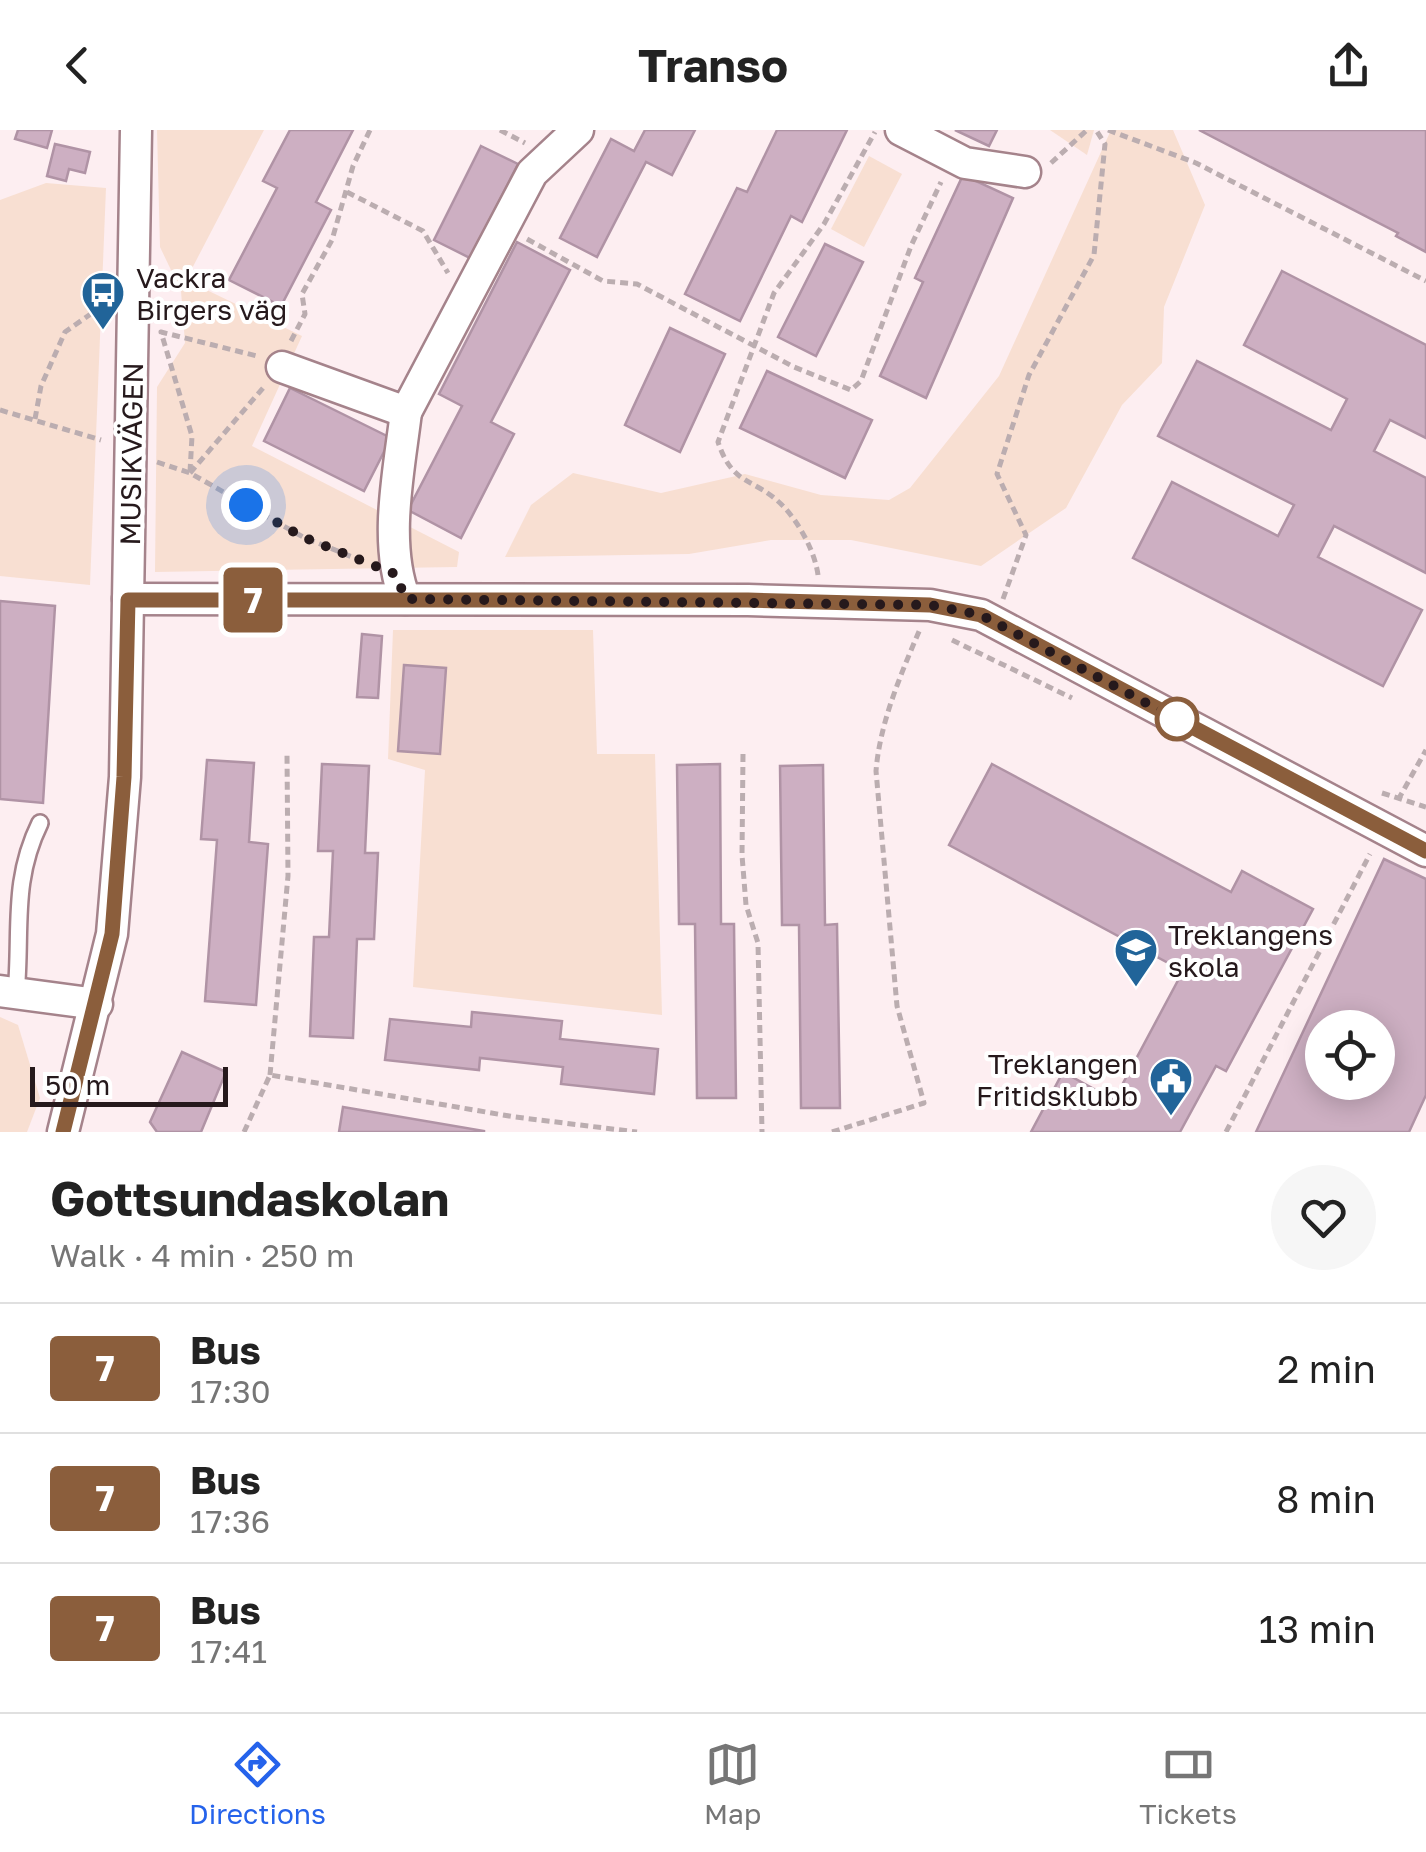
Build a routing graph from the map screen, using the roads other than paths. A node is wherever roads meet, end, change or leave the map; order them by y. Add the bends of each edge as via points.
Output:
1 (136, 130) edge
2 (578, 130) edge
3 (901, 130) edge
4 (1025, 172) road end
5 (282, 367) road end
6 (406, 412) junction
7 (400, 587) junction
8 (128, 600) junction
9 (40, 823) dead end
10 (1426, 851) edge
11 (8, 992) edge
12 (97, 1004) junction
13 (63, 1132) edge

1 - 8 street, MUSIKVÄGEN
2 - 6 street via 532,172
3 - 4 street via 952,157
5 - 6 street
6 - 7 street via 397,491
7 - 8 street
7 - 10 street via 930,605 981,615
8 - 12 street, MUSIKVÄGEN via 123,797 112,934
9 - 11 lane via 25,853
11 - 12 street
12 - 13 street, MUSIKVÄGEN

